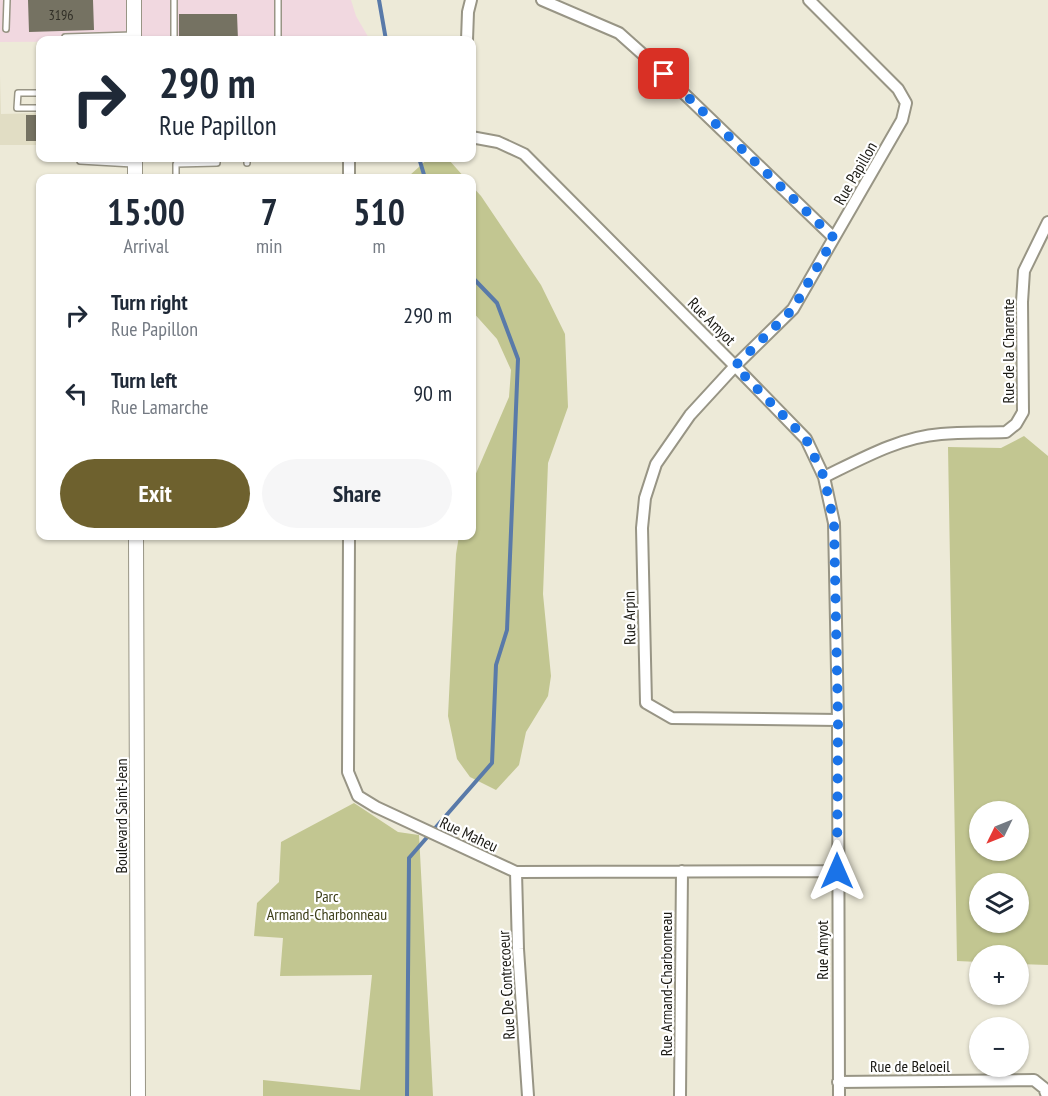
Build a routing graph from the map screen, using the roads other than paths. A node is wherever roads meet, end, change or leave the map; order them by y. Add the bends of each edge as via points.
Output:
1 (7, 0) edge
2 (134, 0) edge
3 (174, 0) edge
4 (278, 0) edge
5 (471, 0) edge
6 (542, 0) edge
7 (809, 0) edge
8 (6, 29) dead end
9 (134, 36) edge
10 (174, 36) edge
11 (278, 36) edge
12 (467, 36) edge
13 (36, 93) edge
14 (36, 108) edge
15 (476, 138) edge
16 (217, 162) edge
17 (176, 174) edge
18 (1048, 222) edge
19 (834, 238) junction
20 (735, 366) junction
21 (824, 477) junction
22 (136, 540) edge
23 (349, 540) edge
24 (838, 720) junction
25 (682, 871) junction
26 (837, 871) junction
27 (516, 872) junction
28 (837, 1082) junction
29 (138, 1096) edge
30 (528, 1096) edge
31 (680, 1096) edge
32 (839, 1096) edge
33 (1047, 1096) edge

1 - 8 lane
2 - 9 street
3 - 10 lane
4 - 11 lane
5 - 12 street
6 - 19 street via 619,33
7 - 19 street, Rue Papillon via 898,89 906,103 902,120
13 - 14 lane via 18,93 17,108
15 - 20 street, Rue Amyot via 498,142 524,154
16 - 17 lane via 176,164
18 - 21 street, Rue de la Charente via 1024,271 1023,412 1016,424 1006,432 924,437 878,450
19 - 20 street, Rue Papillon via 793,309
20 - 21 street, Rue Amyot via 806,439
20 - 24 street, Rue Arpin via 690,415 656,464 645,498 642,528 646,703 672,718
21 - 24 street, Rue Amyot via 834,523
22 - 29 street, Boulevard Saint-Jean
23 - 27 street, Rue Maheu via 348,772 358,795
24 - 26 street, Rue Amyot
25 - 26 street, Rue Maheu
25 - 27 street, Rue Maheu
25 - 31 street, Rue Armand-Charbonneau
26 - 28 street, Rue Amyot
27 - 30 street, Rue De Contrecoeur
28 - 32 street, Rue Amyot
28 - 33 street, Rue de Beloeil via 1034,1080

